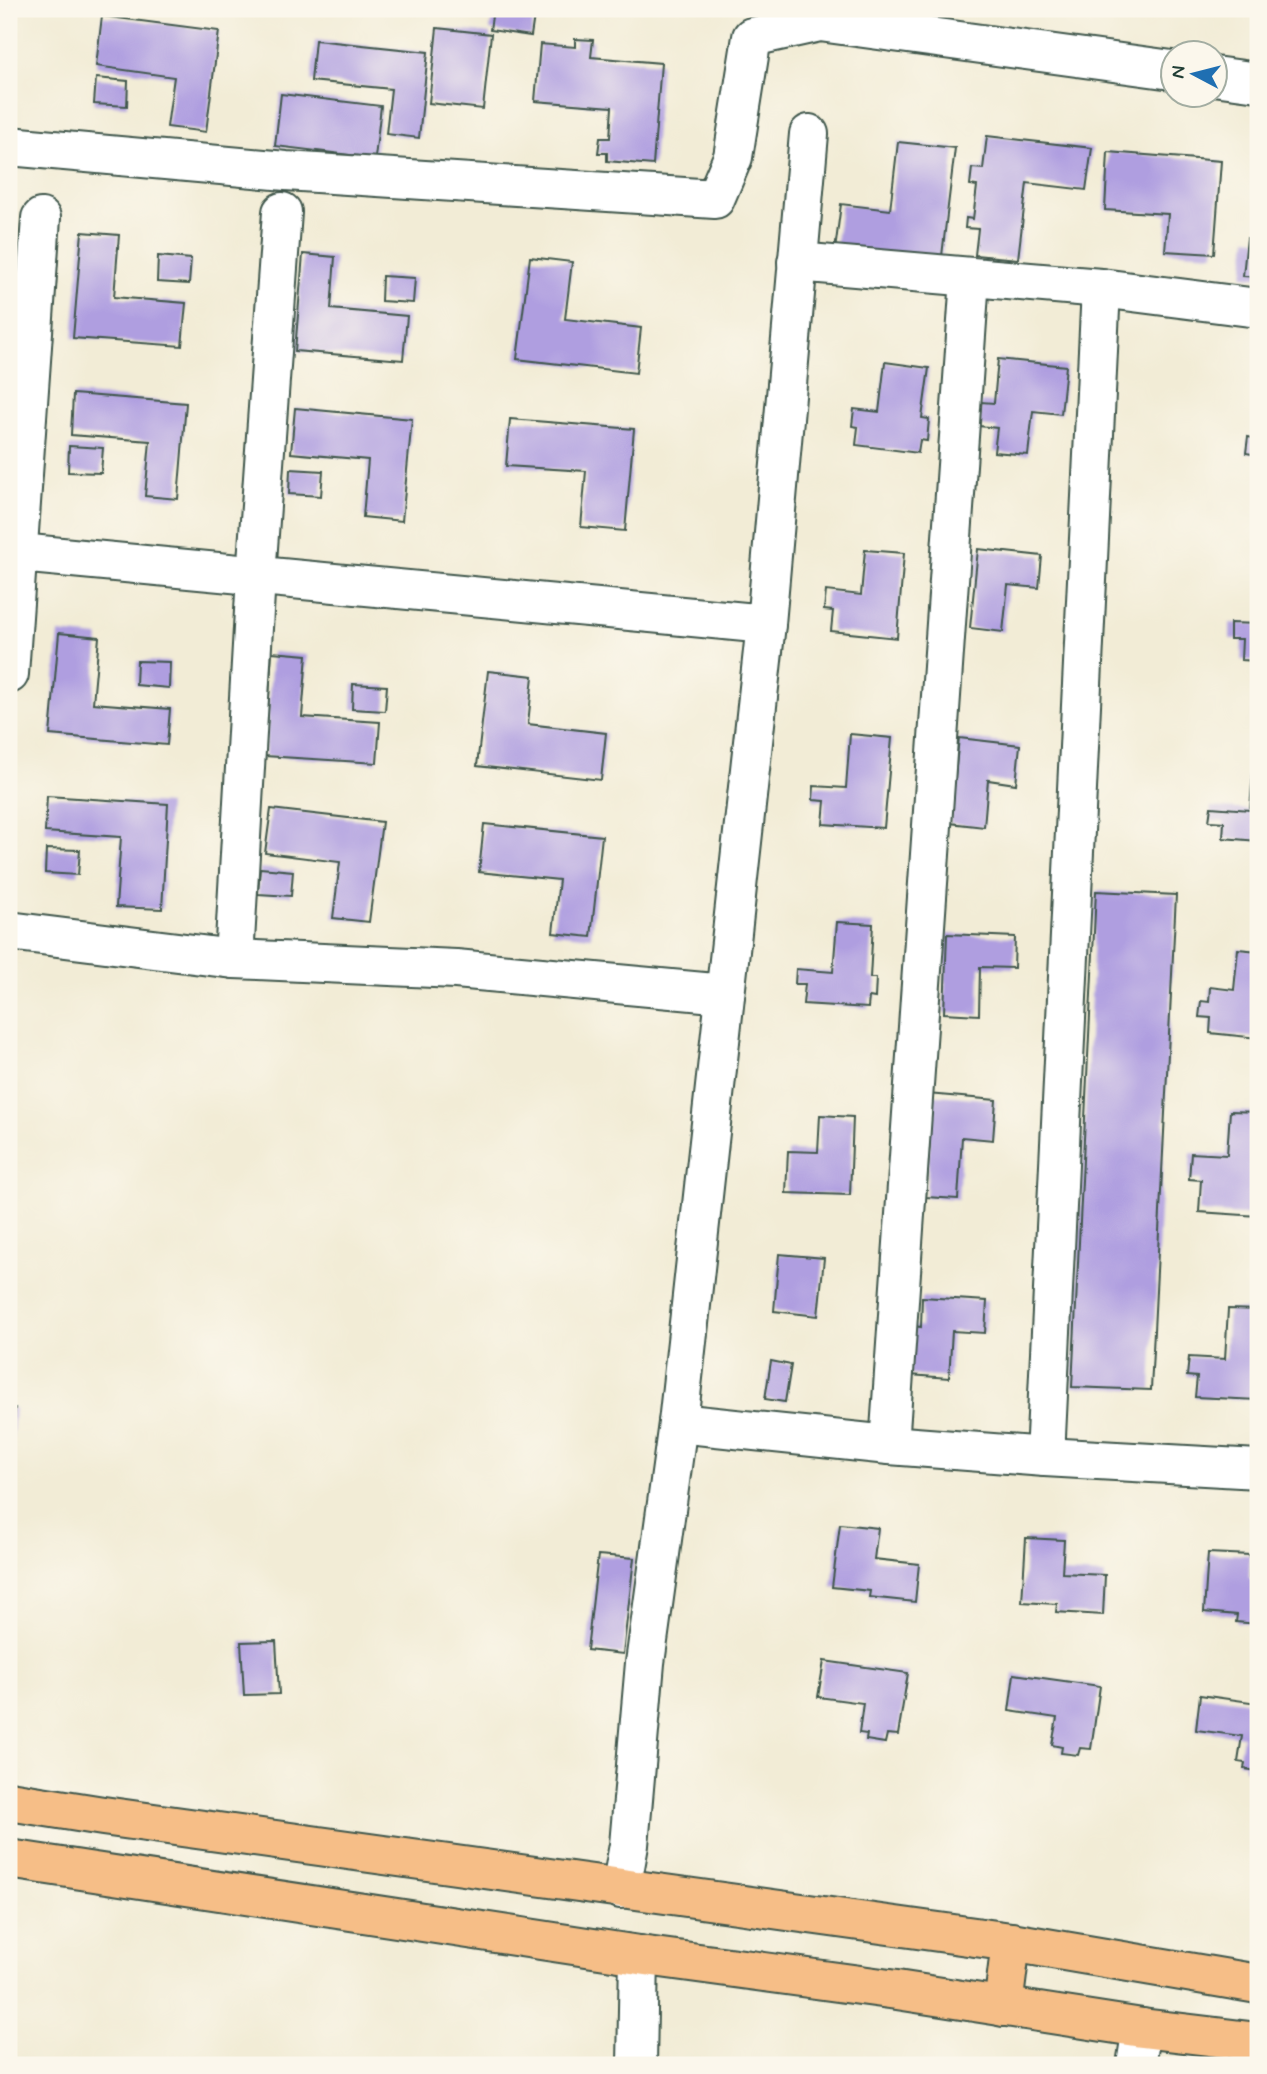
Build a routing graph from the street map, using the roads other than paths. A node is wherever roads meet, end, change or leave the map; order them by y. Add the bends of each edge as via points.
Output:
1 (819, 15) edge
2 (1158, 68) edge
3 (1228, 78) edge
4 (1258, 82) edge
5 (809, 134) dead end
6 (9, 146) edge
7 (282, 212) dead end
8 (41, 218) dead end
9 (797, 262) junction
10 (970, 278) junction
11 (1101, 288) junction
12 (1258, 308) edge
13 (13, 553) edge
14 (256, 576) junction
15 (766, 624) junction
16 (9, 674) edge
17 (9, 931) edge
18 (234, 959) junction
19 (725, 994) junction
20 (678, 1423) junction
21 (890, 1445) junction
22 (1045, 1457) junction
23 (1258, 1469) edge
24 (9, 1801) edge
25 (9, 1859) edge
26 (621, 1889) junction
27 (1011, 1942) junction
28 (639, 1955) junction
29 (1258, 1983) edge
30 (1003, 2007) junction
31 (1142, 2028) junction
32 (1258, 2042) edge
33 (637, 2065) edge
34 (1136, 2065) edge

1 - 2 street
1 - 6 street via 752,37 733,158 715,199 286,171
3 - 4 street
5 - 9 street
7 - 14 street
8 - 13 street
9 - 10 street
9 - 15 street
10 - 11 street
10 - 21 street
11 - 12 street
11 - 22 street
13 - 14 street
13 - 16 street
14 - 15 street
14 - 18 street
15 - 19 street
17 - 18 street
18 - 19 street via 456,969
19 - 20 street
20 - 21 street
20 - 26 street via 645,1663
21 - 22 street
22 - 23 street
24 - 26 main road
25 - 28 main road
26 - 27 main road
27 - 29 main road
27 - 30 main road
28 - 30 main road
28 - 33 street
30 - 31 main road
31 - 32 main road
31 - 34 street

